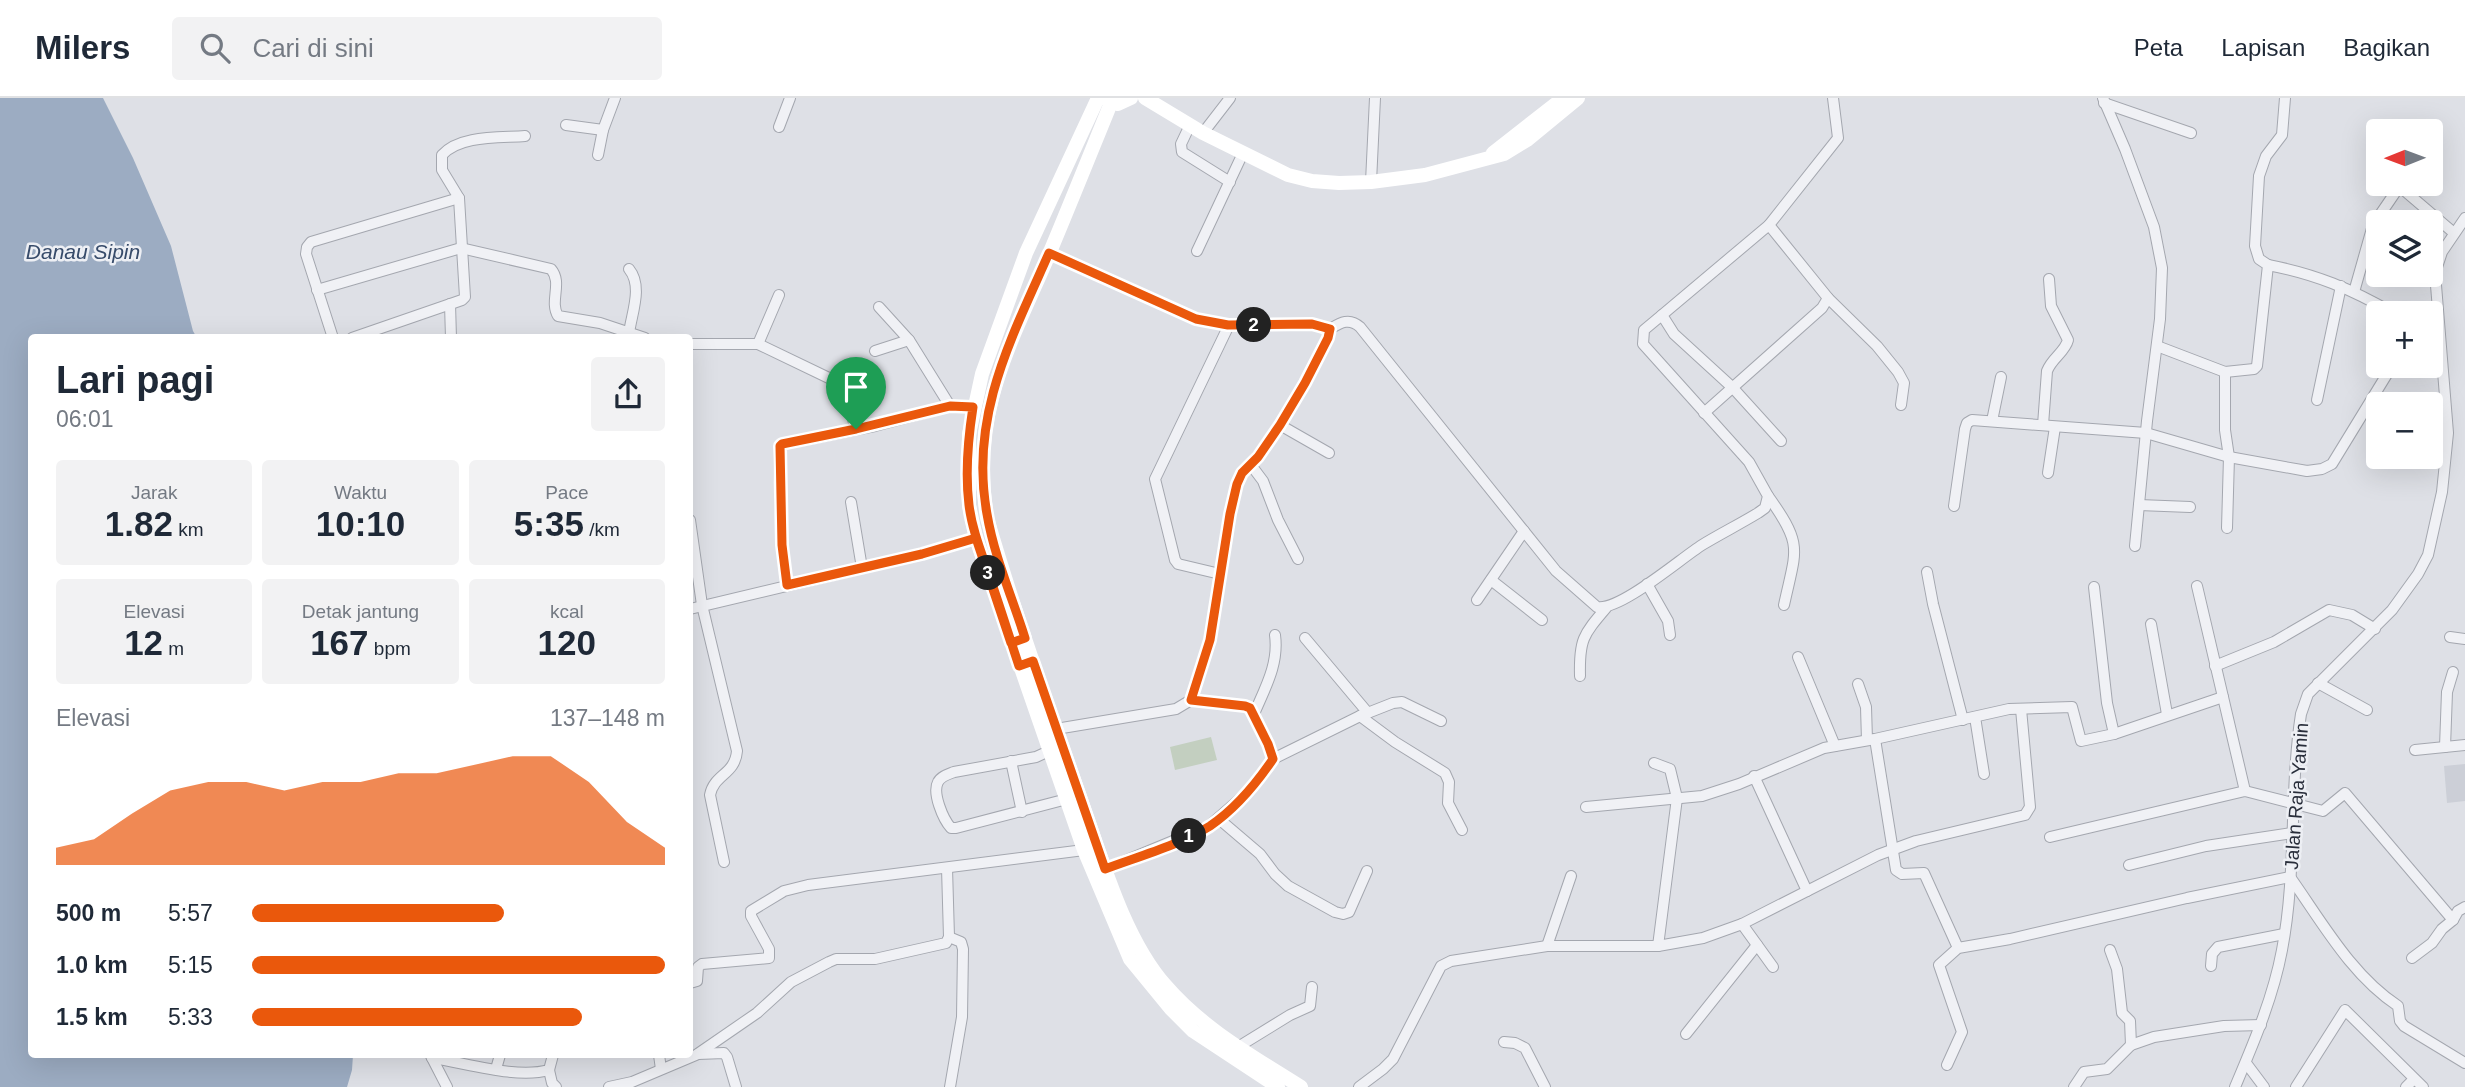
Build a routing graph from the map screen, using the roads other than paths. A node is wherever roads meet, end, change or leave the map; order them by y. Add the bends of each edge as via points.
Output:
1 (615, 98) edge
2 (790, 98) edge
3 (1131, 98) edge
4 (1145, 98) edge
5 (1230, 98) edge
6 (1375, 98) edge
7 (1563, 98) edge
8 (1578, 98) edge
9 (1833, 98) edge
10 (2285, 98) edge
11 (1104, 100) edge
12 (2104, 100) edge
13 (566, 125) dead end
14 (1190, 125) junction
15 (779, 127) dead end
16 (603, 130) junction
17 (1203, 133) junction
18 (2191, 133) dead end
19 (525, 136) dead end
20 (1243, 153) junction
21 (598, 155) dead end
22 (1489, 156) junction
23 (1230, 182) junction
24 (1371, 182) junction
25 (2393, 196) edge
26 (2412, 196) edge
27 (459, 198) junction
28 (2465, 218) edge
29 (1769, 225) junction
30 (2454, 233) junction
31 (461, 248) junction
32 (1197, 251) dead end
33 (1049, 253) junction
34 (2268, 265) junction
35 (629, 269) dead end
36 (2049, 279) dead end
37 (2341, 286) junction
38 (317, 290) junction
39 (2354, 292) junction
40 (779, 295) dead end
41 (1828, 298) junction
42 (2371, 301) edge
43 (2434, 301) edge
44 (450, 304) junction
45 (879, 307) dead end
46 (1662, 315) junction
47 (1228, 325) junction
48 (1330, 329) junction
49 (629, 332) junction
50 (332, 334) edge
51 (364, 334) edge
52 (451, 334) edge
53 (634, 334) edge
54 (909, 340) junction
55 (693, 344) edge
56 (758, 345) junction
57 (2157, 346) junction
58 (875, 351) dead end
59 (2225, 372) junction
60 (2001, 377) dead end
61 (2385, 378) edge
62 (2442, 378) edge
63 (1733, 388) junction
64 (2317, 400) dead end
65 (1901, 405) dead end
66 (950, 406) junction
67 (973, 407) junction
68 (1704, 414) junction
69 (1992, 421) junction
70 (1280, 425) junction
71 (2043, 425) junction
72 (2055, 426) junction
73 (856, 429) junction
74 (2146, 433) junction
75 (1781, 441) dead end
76 (1329, 453) dead end
77 (2229, 457) junction
78 (1251, 465) junction
79 (2049, 473) dead end
80 (1768, 496) junction
81 (851, 502) dead end
82 (2139, 505) junction
83 (1954, 506) dead end
84 (2190, 507) dead end
85 (2227, 528) dead end
86 (1524, 531) junction
87 (976, 538) junction
88 (693, 541) edge
89 (2135, 547) dead end
90 (1298, 559) dead end
91 (862, 568) junction
92 (1927, 572) dead end
93 (1220, 574) junction
94 (1491, 580) junction
95 (1647, 584) junction
96 (787, 585) junction
97 (2197, 586) dead end
98 (2094, 587) dead end
99 (1477, 600) dead end
100 (702, 605) junction
101 (1784, 605) dead end
102 (693, 608) edge
103 (1605, 608) junction
104 (1542, 620) dead end
105 (2151, 624) dead end
106 (2375, 629) junction
107 (1275, 635) dead end
108 (1670, 635) dead end
109 (2450, 637) dead end
110 (1305, 638) dead end
111 (2465, 639) edge
112 (1018, 640) junction
113 (1798, 657) dead end
114 (1026, 663) junction
115 (2216, 666) junction
116 (2453, 672) dead end
117 (1580, 676) dead end
118 (2318, 683) junction
119 (1858, 684) dead end
120 (2223, 697) junction
121 (1191, 700) junction
122 (2021, 709) junction
123 (2367, 710) dead end
124 (1254, 714) junction
125 (1364, 714) junction
126 (2167, 714) junction
127 (1975, 717) junction
128 (1963, 720) junction
129 (1441, 722) dead end
130 (1056, 729) junction
131 (2114, 734) junction
132 (1871, 740) junction
133 (2465, 745) edge
134 (1835, 746) junction
135 (2445, 747) junction
136 (2415, 750) dead end
137 (1049, 751) junction
138 (1273, 759) junction
139 (1011, 761) junction
140 (1654, 763) dead end
141 (1984, 774) dead end
142 (1755, 776) junction
143 (2245, 791) junction
144 (1677, 798) junction
145 (1067, 799) junction
146 (2294, 803) junction
147 (1586, 807) dead end
148 (1021, 812) junction
149 (1219, 819) junction
150 (1462, 830) dead end
151 (2292, 834) junction
152 (2050, 837) dead end
153 (1084, 850) junction
154 (1892, 850) junction
155 (724, 862) dead end
156 (2129, 865) dead end
157 (947, 868) junction
158 (1105, 869) junction
159 (1367, 871) dead end
160 (1571, 876) dead end
161 (2290, 877) junction
162 (1807, 891) junction
163 (2465, 907) edge
164 (2453, 920) junction
165 (1742, 925) junction
166 (2284, 934) junction
167 (949, 937) junction
168 (1757, 945) junction
169 (1547, 946) junction
170 (1658, 946) junction
171 (1958, 948) junction
172 (2110, 950) dead end
173 (2412, 958) dead end
174 (1773, 967) dead end
175 (2211, 967) dead end
176 (693, 982) edge
177 (1312, 987) dead end
178 (2261, 1025) junction
179 (1686, 1034) dead end
180 (1504, 1042) dead end
181 (2131, 1045) junction
182 (1238, 1047) junction
183 (696, 1055) junction
184 (693, 1056) edge
185 (432, 1058) edge
186 (446, 1058) edge
187 (499, 1058) edge
188 (552, 1058) edge
189 (659, 1058) edge
190 (688, 1058) edge
191 (473, 1060) edge
192 (2246, 1063) junction
193 (2465, 1063) edge
194 (1947, 1065) dead end
195 (496, 1069) junction
196 (661, 1069) junction
197 (549, 1070) junction
198 (2414, 1079) junction
199 (447, 1087) edge
200 (556, 1087) edge
201 (609, 1087) edge
202 (737, 1087) edge
203 (950, 1087) edge
204 (1278, 1087) edge
205 (1301, 1087) edge
206 (1359, 1087) edge
207 (1545, 1087) edge
208 (2074, 1087) edge
209 (2235, 1087) edge
210 (2264, 1087) edge
211 (2296, 1087) edge
212 (2406, 1087) edge
213 (2423, 1087) edge

1 - 16 street
2 - 15 street
3 - 11 main road via 1125,102
4 - 14 main road
5 - 17 street
6 - 24 street
7 - 22 main road
8 - 22 main road via 1515,149
9 - 29 street via 1838,138
10 - 34 street via 2282,135 2266,156 2259,176 2255,246 2259,259
11 - 33 main road
11 - 67 main road via 1022,264
12 - 18 street
12 - 57 street via 2160,250
13 - 16 street
14 - 17 main road
14 - 23 street via 1182,152
16 - 21 street
17 - 20 main road
19 - 27 street via 449,147 440,162
20 - 23 street
20 - 24 main road via 1311,181
22 - 24 main road via 1426,175
23 - 32 street
25 - 39 street via 2373,225
26 - 30 street
27 - 31 street
27 - 38 street via 311,242 306,254
28 - 30 street, Jalan Raja Yamin
29 - 41 street
29 - 46 street
30 - 43 street, Jalan Raja Yamin via 2437,263
31 - 38 street
31 - 44 street via 466,295
31 - 49 street via 551,269 557,278 558,316
33 - 47 street via 1186,316
33 - 112 main road via 994,383 982,454 987,518
34 - 37 street via 2305,272
34 - 59 street via 2256,366
35 - 49 street via 637,287
36 - 71 street via 2051,306 2068,340 2050,364
37 - 39 street
37 - 64 street
38 - 50 street
39 - 42 street
40 - 56 street
41 - 63 street
41 - 65 street via 1898,372 1904,383
44 - 51 street
44 - 52 street
45 - 54 street
46 - 63 street via 1674,334
46 - 68 street via 1644,330 1643,344
47 - 48 street via 1312,324
47 - 93 street via 1155,478 1175,560
48 - 70 street
48 - 86 street via 1350,321 1360,327
49 - 53 street
54 - 58 street
54 - 66 street
55 - 56 street
56 - 73 street via 833,380 847,400
57 - 59 street
57 - 74 street
59 - 77 street
60 - 69 street
61 - 77 street via 2327,468 2307,471
62 - 106 street, Jalan Raja Yamin via 2448,433 2437,523 2418,574
63 - 68 street
63 - 75 street
66 - 67 street
66 - 73 street
67 - 87 main road via 967,473
68 - 80 street via 1749,463
69 - 71 street
69 - 83 street via 1966,423
70 - 76 street
70 - 78 street
71 - 72 street
72 - 74 street
72 - 79 street
73 - 96 street via 780,446
74 - 77 street
74 - 82 street
77 - 85 street
78 - 90 street via 1263,481
78 - 93 street via 1242,473 1234,494
80 - 95 street via 1762,511
80 - 101 street via 1795,547
81 - 91 street
82 - 84 street
82 - 89 street
86 - 94 street
86 - 103 street via 1565,580 1597,607
87 - 91 street
87 - 112 main road
88 - 100 street
91 - 96 street
92 - 128 street
93 - 121 street via 1210,640
94 - 99 street
94 - 104 street
95 - 103 street
95 - 108 street via 1668,621
96 - 100 street
97 - 115 street
98 - 131 street
100 - 102 street
100 - 155 street via 737,751 734,766 713,785 710,795
103 - 117 street via 1583,639
105 - 126 street
106 - 115 street via 2352,615 2329,610 2274,642
106 - 118 street, Jalan Raja Yamin
107 - 124 street via 1273,670
109 - 111 street
110 - 125 street
112 - 114 main road
113 - 134 street
114 - 130 main road
114 - 137 main road
115 - 120 street
116 - 135 street via 2447,692
118 - 123 street
118 - 146 street, Jalan Raja Yamin via 2301,714
119 - 132 street
120 - 126 street
120 - 143 street
121 - 124 street via 1245,706
121 - 130 street via 1176,709
122 - 127 street
122 - 131 street via 2072,707 2081,741
122 - 154 street via 2028,813
124 - 138 street
125 - 129 street via 1402,702
125 - 138 street
125 - 150 street via 1395,742 1445,773 1448,803
126 - 131 street
127 - 128 street
127 - 141 street
128 - 132 street
130 - 158 main road
132 - 134 street
132 - 154 street
133 - 135 street
134 - 142 street
135 - 136 street
137 - 139 street
137 - 145 main road
138 - 149 street
139 - 148 street
139 - 148 street via 954,772 938,782 936,792 951,828
140 - 144 street via 1670,769
142 - 144 street via 1702,796
142 - 162 street
143 - 146 street
143 - 152 street
144 - 147 street
144 - 170 street
145 - 148 street
145 - 153 main road
146 - 151 street, Jalan Raja Yamin
146 - 164 street via 2322,811 2347,794
149 - 158 street
149 - 159 street via 1260,853 1288,886 1335,912 1349,912
151 - 156 street via 2206,846
151 - 161 street, Jalan Raja Yamin
153 - 157 street
153 - 204 main road via 1121,940 1143,976 1193,1031
154 - 162 street
154 - 171 street via 1898,872 1924,873
157 - 167 street
157 - 176 street via 785,891 751,911 769,958 702,964 698,981
158 - 182 main road via 1147,962 1201,1020
160 - 169 street
161 - 166 street, Jalan Raja Yamin
161 - 171 street
161 - 193 street via 2352,964 2398,1006 2404,1026
162 - 165 street
163 - 164 street
164 - 173 street
165 - 168 street
165 - 170 street via 1703,939
166 - 175 street via 2218,947
166 - 178 street, Jalan Raja Yamin via 2272,996
167 - 183 street via 940,946 875,959 836,960 814,968
167 - 203 street via 963,948 962,1017
168 - 174 street
168 - 179 street
169 - 170 street
169 - 206 street via 1441,965 1393,1059
171 - 194 street via 1939,965 1962,1032
172 - 181 street via 2122,1013 2130,1021
177 - 182 street via 1310,1006
178 - 181 street via 2154,1037
178 - 192 street, Jalan Raja Yamin
180 - 207 street via 1525,1048
181 - 208 street via 2111,1067 2084,1072
182 - 205 main road
183 - 184 street
183 - 202 street via 724,1053
185 - 199 street
186 - 191 street
187 - 195 street
188 - 197 street
189 - 196 street
190 - 196 street
191 - 195 street
192 - 209 street, Jalan Raja Yamin
192 - 210 street
195 - 197 street
196 - 201 street
197 - 200 street
198 - 211 street via 2346,1010
198 - 212 street
198 - 213 street

